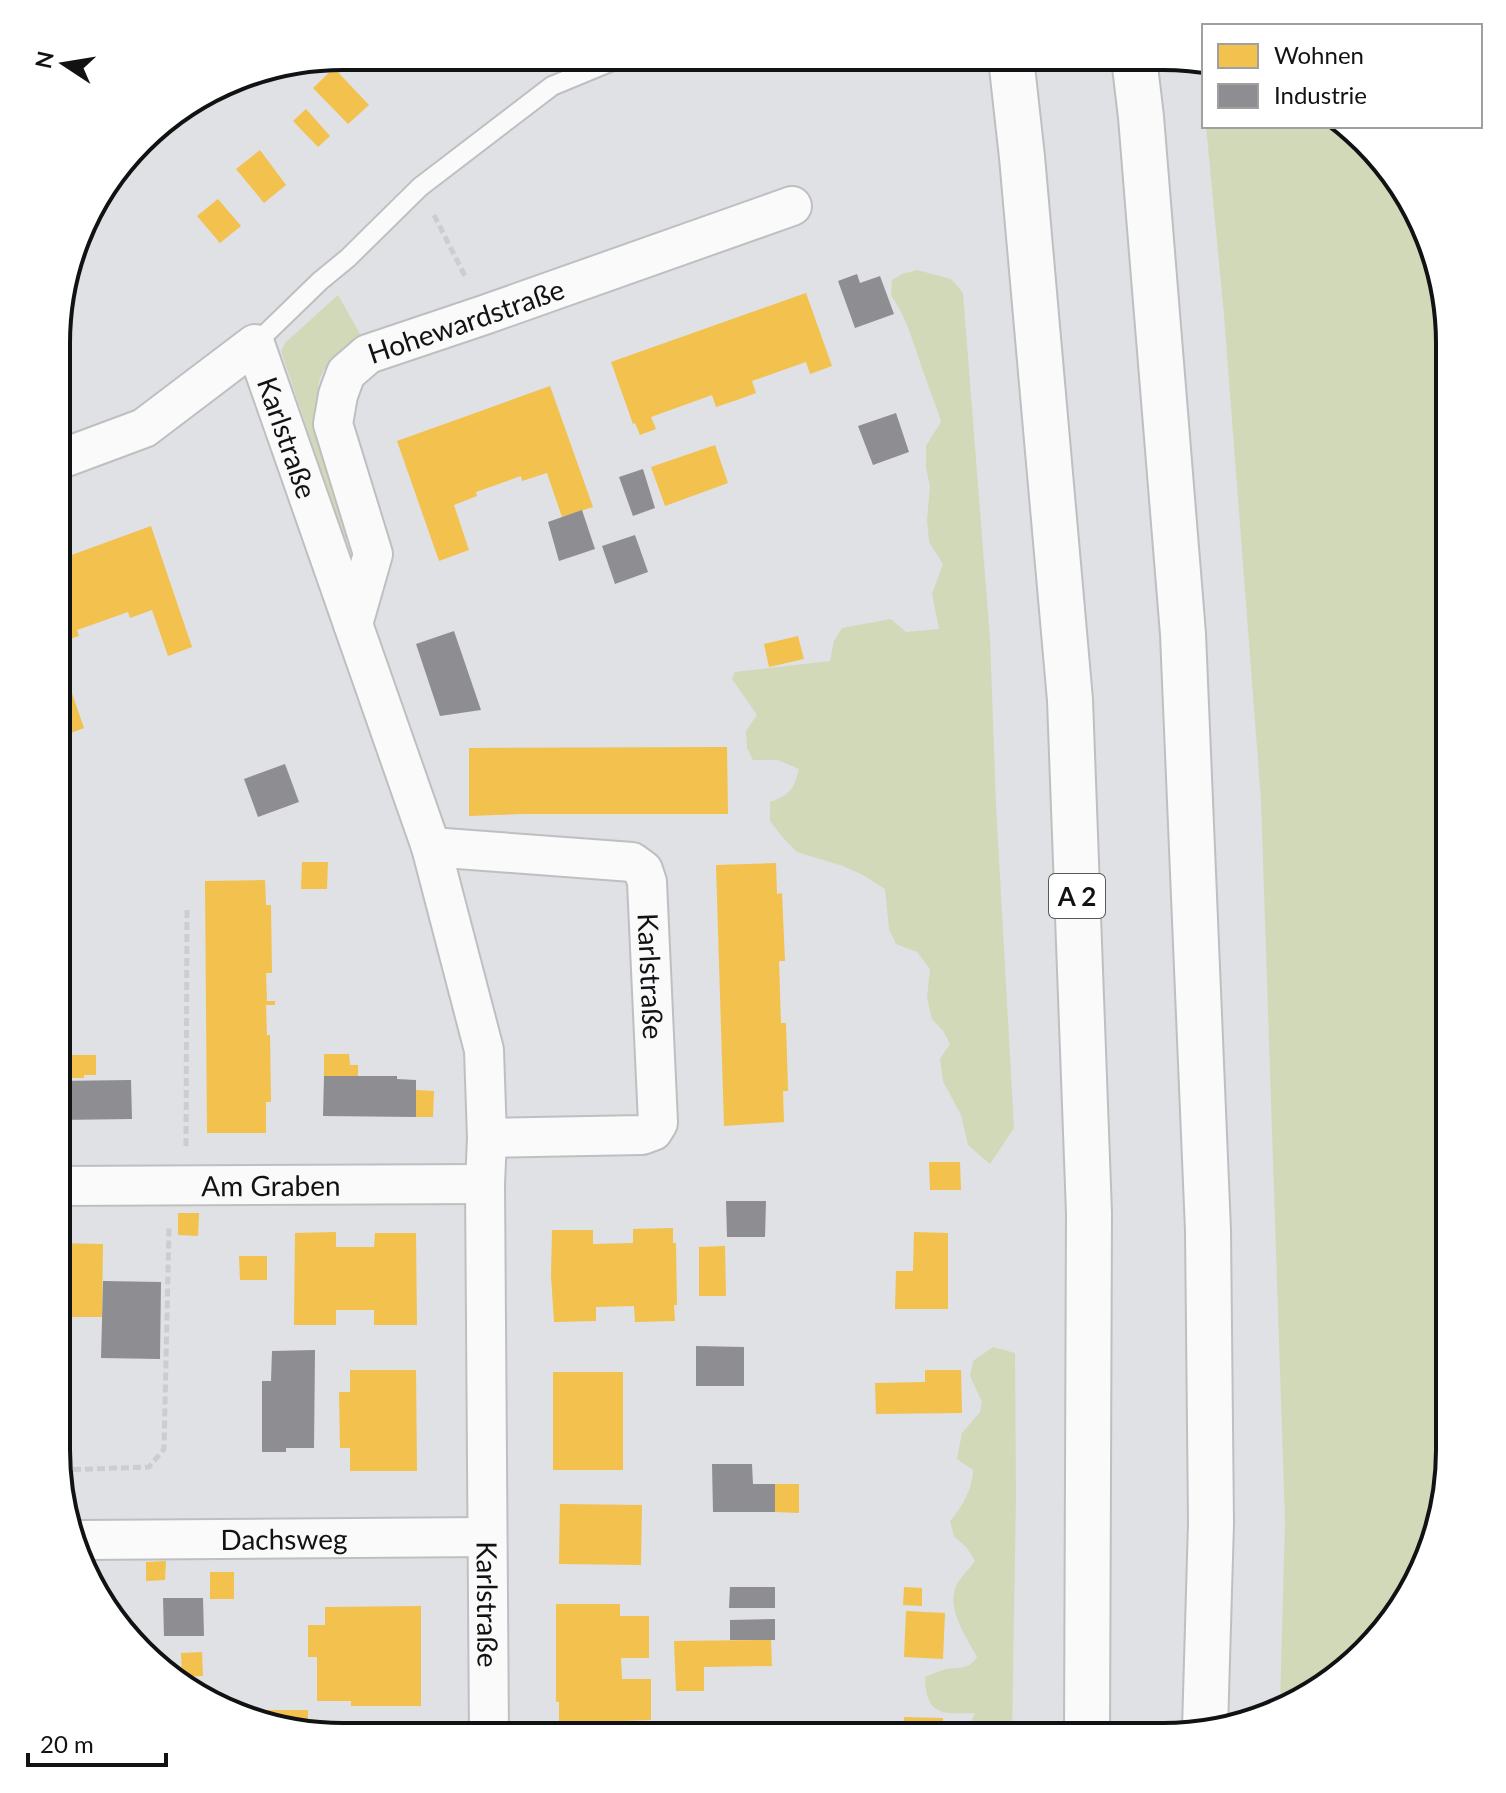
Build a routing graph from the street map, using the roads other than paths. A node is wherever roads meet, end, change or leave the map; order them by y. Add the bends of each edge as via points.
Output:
1 (1012, 70) edge
2 (1135, 70) edge
3 (589, 71) edge
4 (792, 206) dead end
5 (255, 344) junction
6 (70, 456) edge
7 (353, 624) junction
8 (431, 847) junction
9 (487, 1138) junction
10 (485, 1184) junction
11 (70, 1186) edge
12 (487, 1537) junction
13 (86, 1540) edge
14 (1205, 1720) edge
15 (489, 1722) edge
16 (1087, 1722) edge

1 - 16 highway, A 2 via 1070,700 1089,1213
2 - 14 highway via 1183,634 1208,1230 1211,1523
3 - 5 lane via 552,86 420,187
4 - 7 street, Hohewardstraße via 368,354 346,373 333,424 373,554
5 - 6 street via 144,428
5 - 7 street, Karlstraße
7 - 8 street, Karlstraße
8 - 9 street, Karlstraße via 484,1050
8 - 9 street, Karlstraße via 632,862 647,882 658,1123 642,1135
9 - 10 street, Karlstraße
10 - 11 street, Am Graben
10 - 12 street, Karlstraße
12 - 13 street, Dachsweg
12 - 15 street, Karlstraße

